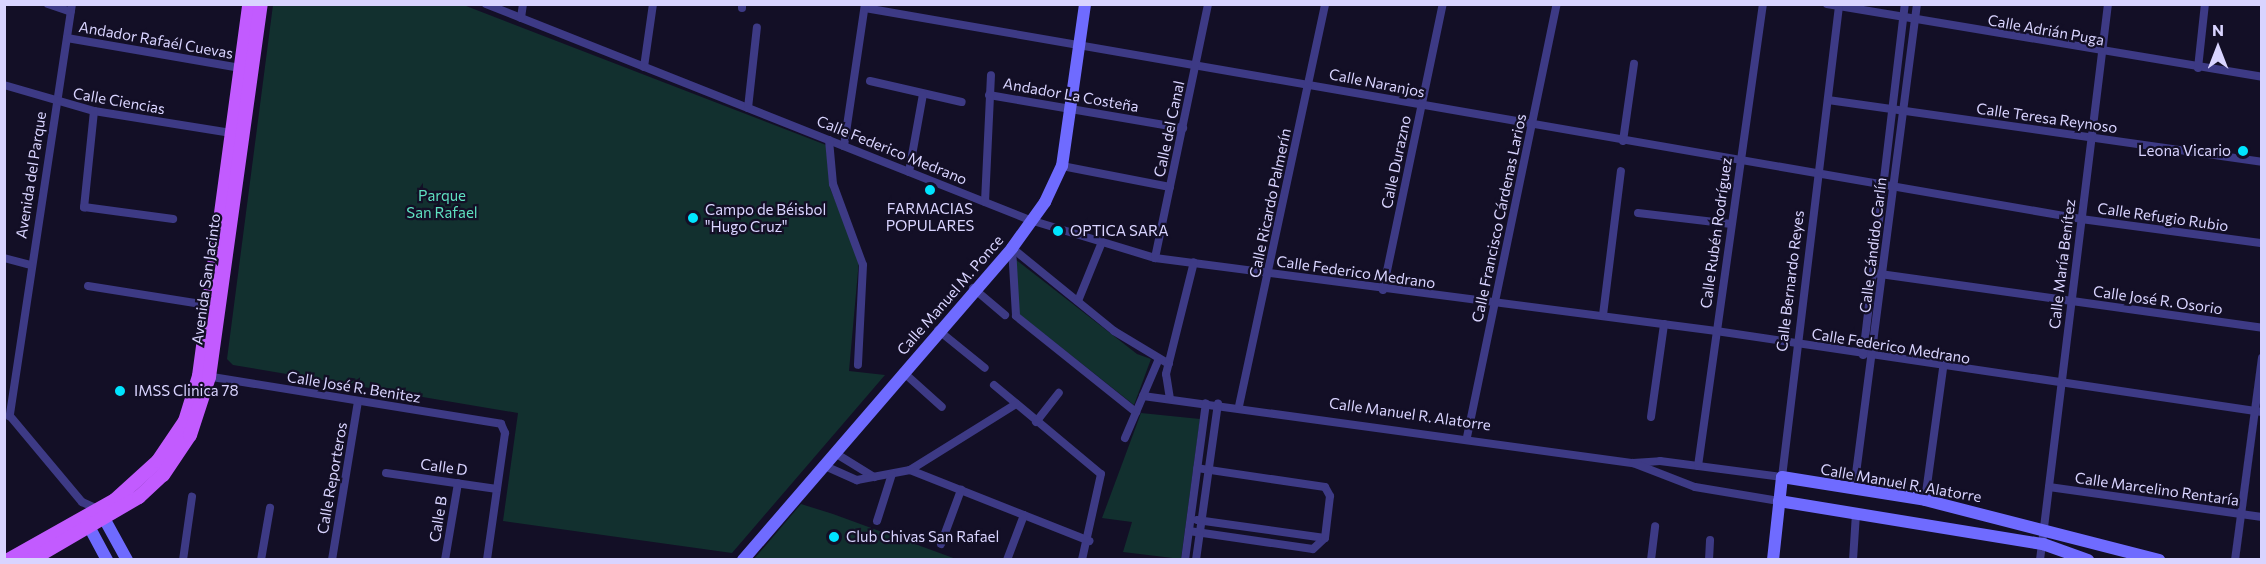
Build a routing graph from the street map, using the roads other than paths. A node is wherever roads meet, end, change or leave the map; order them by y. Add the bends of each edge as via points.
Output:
1 (48, 4) edge
2 (249, 4) edge
3 (261, 4) edge
4 (486, 4) edge
5 (523, 4) edge
6 (653, 4) edge
7 (1085, 4) edge
8 (1209, 4) edge
9 (1325, 4) edge
10 (1443, 4) edge
11 (1557, 4) edge
12 (1762, 4) edge
13 (1827, 4) edge
14 (1905, 4) edge
15 (1917, 4) edge
16 (2108, 4) edge
17 (2205, 4) edge
18 (865, 6) edge
19 (1839, 7) junction
20 (71, 8) edge
21 (521, 18) junction
22 (1904, 19) junction
23 (1914, 21) junction
24 (757, 27) dead end
25 (67, 38) junction
26 (1079, 45) junction
27 (2102, 54) junction
28 (1634, 64) dead end
29 (1196, 65) junction
30 (644, 67) junction
31 (240, 68) junction
32 (2198, 68) junction
33 (991, 75) dead end
34 (2262, 77) edge
35 (870, 81) dead end
36 (1309, 84) junction
37 (4, 85) edge
38 (923, 94) junction
39 (990, 95) junction
40 (1828, 100) junction
41 (962, 102) dead end
42 (57, 103) junction
43 (1422, 105) junction
44 (748, 108) junction
45 (1070, 108) junction
46 (1893, 109) junction
47 (94, 111) junction
48 (1903, 111) junction
49 (1532, 125) junction
50 (1183, 128) junction
51 (231, 133) junction
52 (2092, 138) junction
53 (829, 140) junction
54 (1623, 141) junction
55 (844, 146) junction
56 (1740, 161) junction
57 (2262, 162) edge
58 (1062, 166) junction
59 (1621, 171) dead end
60 (909, 172) junction
61 (1819, 173) junction
62 (1884, 184) junction
63 (1893, 186) junction
64 (1170, 187) junction
65 (985, 202) junction
66 (1638, 213) dead end
67 (173, 219) dead end
68 (2081, 219) junction
69 (1030, 220) junction
70 (1731, 224) junction
71 (1102, 242) junction
72 (2262, 243) edge
73 (1012, 248) junction
74 (4, 258) edge
75 (1155, 258) junction
76 (1194, 262) junction
77 (30, 265) junction
78 (1269, 273) junction
79 (1873, 273) junction
80 (1885, 275) junction
81 (88, 286) dead end
82 (972, 288) junction
83 (1383, 290) junction
84 (1078, 301) junction
85 (2072, 301) junction
86 (1494, 304) junction
87 (208, 305) junction
88 (1005, 315) dead end
89 (1603, 315) junction
90 (1664, 324) junction
91 (2262, 328) edge
92 (938, 330) junction
93 (1716, 331) junction
94 (1796, 345) junction
95 (1868, 355) junction
96 (2262, 358) edge
97 (1158, 361) junction
98 (1169, 364) junction
99 (858, 365) dead end
100 (985, 368) dead end
101 (1943, 368) junction
102 (903, 372) junction
103 (204, 376) junction
104 (2061, 384) junction
105 (994, 385) dead end
106 (1059, 393) dead end
107 (1143, 396) junction
108 (1170, 399) junction
109 (358, 401) junction
110 (1206, 403) junction
111 (1016, 404) junction
112 (1218, 404) junction
113 (1239, 406) junction
114 (942, 407) dead end
115 (1136, 412) junction
116 (2258, 412) edge
117 (1651, 417) dead end
118 (1036, 422) junction
119 (1467, 437) junction
120 (1125, 438) dead end
121 (835, 453) junction
122 (1633, 463) junction
123 (825, 466) junction
124 (1698, 466) junction
125 (1197, 468) junction
126 (1209, 469) junction
127 (910, 470) junction
128 (386, 473) dead end
129 (892, 474) junction
130 (1782, 477) junction
131 (875, 478) junction
132 (458, 483) junction
133 (2049, 487) junction
134 (497, 489) junction
135 (1854, 489) junction
136 (961, 490) junction
137 (192, 497) dead end
138 (1925, 500) junction
139 (1779, 501) junction
140 (82, 502) junction
141 (270, 508) dead end
142 (103, 514) junction
143 (1856, 514) junction
144 (2241, 514) junction
145 (1024, 515) junction
146 (2262, 517) edge
147 (1191, 520) junction
148 (877, 521) dead end
149 (1202, 521) junction
150 (87, 523) junction
151 (1655, 526) dead end
152 (2044, 526) junction
153 (1189, 531) junction
154 (1200, 532) junction
155 (1325, 537) junction
156 (1710, 540) dead end
157 (1089, 541) junction
158 (941, 544) dead end
159 (2043, 544) junction
160 (8, 560) edge
161 (31, 560) edge
162 (107, 560) edge
163 (127, 560) edge
164 (183, 560) edge
165 (261, 560) edge
166 (332, 560) edge
167 (445, 560) edge
168 (487, 560) edge
169 (743, 560) edge
170 (1007, 560) edge
171 (1082, 560) edge
172 (1185, 560) edge
173 (1196, 560) edge
174 (1650, 560) edge
175 (1708, 560) edge
176 (1773, 560) edge
177 (1853, 560) edge
178 (2040, 560) edge
179 (2088, 560) edge
180 (2159, 560) edge
181 (2235, 560) edge

1 - 20 street
2 - 31 main road, Avenida San Jacinto
3 - 103 main road, Avenida San Jacinto
4 - 21 street, Calle Federico Medrano
5 - 21 street
6 - 30 street
7 - 26 street, Calle Manuel M. Ponce
8 - 29 street, Calle del Canal
9 - 36 street, Calle Ricardo Palmerín
10 - 43 street, Calle Durazno
11 - 49 street, Calle Francisco Cárdenas Larios
12 - 56 street, Calle Rubén Rodríguez
13 - 19 street, Calle Adrián Puga
14 - 22 street, Calle Cándido Carlín
15 - 23 street, Calle Cándido Carlín
16 - 27 street, Calle María Benítez
17 - 32 street
18 - 26 street, Calle Naranjos
18 - 55 street
19 - 22 street, Calle Adrián Puga
19 - 40 street, Calle Bernardo Reyes
20 - 25 street, Avenida del Parque
21 - 30 street, Calle Federico Medrano
22 - 23 street, Calle Adrián Puga
22 - 46 street, Calle Cándido Carlín
23 - 27 street, Calle Adrián Puga
23 - 48 street, Calle Cándido Carlín
24 - 44 street
25 - 31 street, Andador Rafaél Cuevas
25 - 42 street, Avenida del Parque
26 - 29 street, Calle Naranjos
26 - 45 street, Calle Manuel M. Ponce
27 - 32 street, Calle Adrián Puga
27 - 52 street, Calle María Benítez
28 - 54 street
29 - 36 street, Calle Naranjos
29 - 50 street, Calle del Canal
30 - 44 street, Calle Federico Medrano
31 - 51 main road, Avenida San Jacinto
32 - 34 street, Calle Adrián Puga
33 - 39 street
35 - 38 street
36 - 43 street, Calle Naranjos
36 - 78 street, Calle Ricardo Palmerín
37 - 42 street, Calle Ciencias
38 - 41 street
38 - 60 street
39 - 45 street, Andador La Costeña
39 - 65 street
40 - 46 street, Calle Teresa Reynoso
40 - 61 street, Calle Bernardo Reyes
42 - 47 street, Calle Ciencias
42 - 77 street, Avenida del Parque
43 - 49 street, Calle Naranjos
43 - 83 street, Calle Durazno
44 - 53 street, Calle Federico Medrano
45 - 50 street, Andador La Costeña
45 - 58 street, Calle Manuel M. Ponce
46 - 48 street, Calle Teresa Reynoso
46 - 62 street, Calle Cándido Carlín
47 - 51 street, Calle Ciencias
47 - 67 street via 84,207
48 - 52 street, Calle Teresa Reynoso
48 - 63 street, Calle Cándido Carlín
49 - 54 street, Calle Naranjos
49 - 86 street, Calle Francisco Cárdenas Larios
50 - 64 street, Calle del Canal
51 - 87 main road, Avenida San Jacinto
52 - 57 street, Calle Teresa Reynoso
52 - 68 street, Calle María Benítez
53 - 55 street, Calle Federico Medrano
53 - 99 street via 833,184 863,265
54 - 56 street, Calle Naranjos
55 - 60 street, Calle Federico Medrano
56 - 61 street, Calle Naranjos
56 - 70 street, Calle Rubén Rodríguez
58 - 64 street
58 - 69 street, Calle Manuel M. Ponce
59 - 89 street
60 - 65 street, Calle Federico Medrano
61 - 62 street, Calle Naranjos
61 - 94 street, Calle Bernardo Reyes
62 - 63 street, Calle Refugio Rubio
62 - 79 street, Calle Cándido Carlín
63 - 68 street, Calle Refugio Rubio
63 - 80 street, Calle Cándido Carlín
64 - 75 street, Calle del Canal
65 - 69 street, Calle Federico Medrano
66 - 70 street
68 - 72 street, Calle Refugio Rubio
68 - 85 street, Calle María Benítez
69 - 71 street, Calle Federico Medrano
69 - 73 street, Calle Manuel M. Ponce
70 - 93 street, Calle Rubén Rodríguez
71 - 75 street, Calle Federico Medrano
71 - 84 street
73 - 82 street, Calle Manuel M. Ponce
73 - 84 street
73 - 115 street via 1016,316
74 - 77 street
75 - 76 street, Calle Federico Medrano
76 - 78 street, Calle Federico Medrano
76 - 98 street
77 - 140 street, Avenida del Parque via 10,416
78 - 83 street, Calle Federico Medrano
78 - 113 street, Calle Ricardo Palmerín
79 - 80 street, Calle José R. Osorio
79 - 95 street, Calle Cándido Carlín
80 - 85 street, Calle José R. Osorio
80 - 95 street, Calle Cándido Carlín
81 - 87 street
82 - 88 street
82 - 92 street, Calle Manuel M. Ponce
83 - 86 street, Calle Federico Medrano
84 - 97 street
85 - 91 street, Calle José R. Osorio
85 - 104 street, Calle María Benítez
86 - 89 street, Calle Federico Medrano
86 - 119 street, Calle Francisco Cárdenas Larios
87 - 103 main road, Avenida San Jacinto
89 - 90 street, Calle Federico Medrano
90 - 93 street, Calle Federico Medrano
90 - 117 street
92 - 100 street
92 - 102 street, Calle Manuel M. Ponce
93 - 94 street, Calle Federico Medrano
93 - 124 street, Calle Rubén Rodríguez
94 - 95 street, Calle Federico Medrano
94 - 130 street, Calle Bernardo Reyes
95 - 101 street, Calle Federico Medrano
95 - 135 street, Calle Cándido Carlín
96 - 116 street
97 - 98 street
97 - 107 street
98 - 108 street
101 - 104 street, Calle Federico Medrano
101 - 138 street
102 - 114 street
102 - 121 street, Calle Manuel M. Ponce
103 - 109 street, Calle José R. Benitez
103 - 142 main road, Avenida San Jacinto via 185,421 158,461
104 - 116 street, Calle Federico Medrano
104 - 133 street, Calle María Benítez
105 - 111 street
106 - 118 street
107 - 108 street, Calle Manuel R. Alatorre
107 - 115 street
108 - 110 street, Calle Manuel R. Alatorre
109 - 134 street, Calle José R. Benitez via 504,426
109 - 166 street, Calle Reporteros
110 - 112 street, Calle Manuel R. Alatorre
110 - 125 street
111 - 118 street
111 - 127 street
112 - 113 street, Calle Manuel R. Alatorre
112 - 126 street
113 - 119 street, Calle Manuel R. Alatorre
115 - 120 street
116 - 144 street
118 - 157 street via 1101,474
119 - 122 street, Calle Manuel R. Alatorre
121 - 123 street, Calle Manuel M. Ponce
121 - 131 street
122 - 124 street, Calle Manuel R. Alatorre
122 - 139 street, Calle Manuel R. Alatorre via 1695,487
123 - 131 street via 848,478
123 - 169 street, Calle Manuel M. Ponce
124 - 130 street, Calle Manuel R. Alatorre
125 - 126 street
125 - 147 street
126 - 149 street
126 - 155 street via 1325,487 1330,496
127 - 129 street
127 - 136 street
128 - 132 street, Calle D
129 - 131 street
129 - 148 street
130 - 135 street, Calle Manuel R. Alatorre
130 - 139 street, Calle Bernardo Reyes
132 - 134 street, Calle D
132 - 167 street, Calle B
133 - 144 street, Calle Marcelino Rentaría
133 - 152 street, Calle María Benítez
134 - 168 street
135 - 138 street, Calle Manuel R. Alatorre
136 - 145 street
136 - 158 street
137 - 164 street
138 - 152 street, Calle Manuel R. Alatorre
139 - 143 street, Calle Manuel R. Alatorre
139 - 176 street, Calle Bernardo Reyes
140 - 142 street, Avenida del Parque
140 - 150 street
141 - 165 street
142 - 150 main road, Avenida San Jacinto
142 - 163 street
143 - 159 street, Calle Manuel R. Alatorre
143 - 177 street
144 - 146 street, Calle Marcelino Rentaría
144 - 181 street
145 - 157 street
145 - 170 street
147 - 149 street
147 - 153 street
149 - 154 street
149 - 155 street
150 - 160 main road
150 - 161 main road
150 - 162 street
151 - 174 street
152 - 159 street, Calle María Benítez
152 - 180 street, Calle Manuel R. Alatorre
153 - 154 street
153 - 172 street
154 - 155 street via 1313,549 1320,548
154 - 173 street
156 - 175 street
157 - 171 street
159 - 178 street, Calle María Benítez
159 - 179 street, Calle Manuel R. Alatorre

